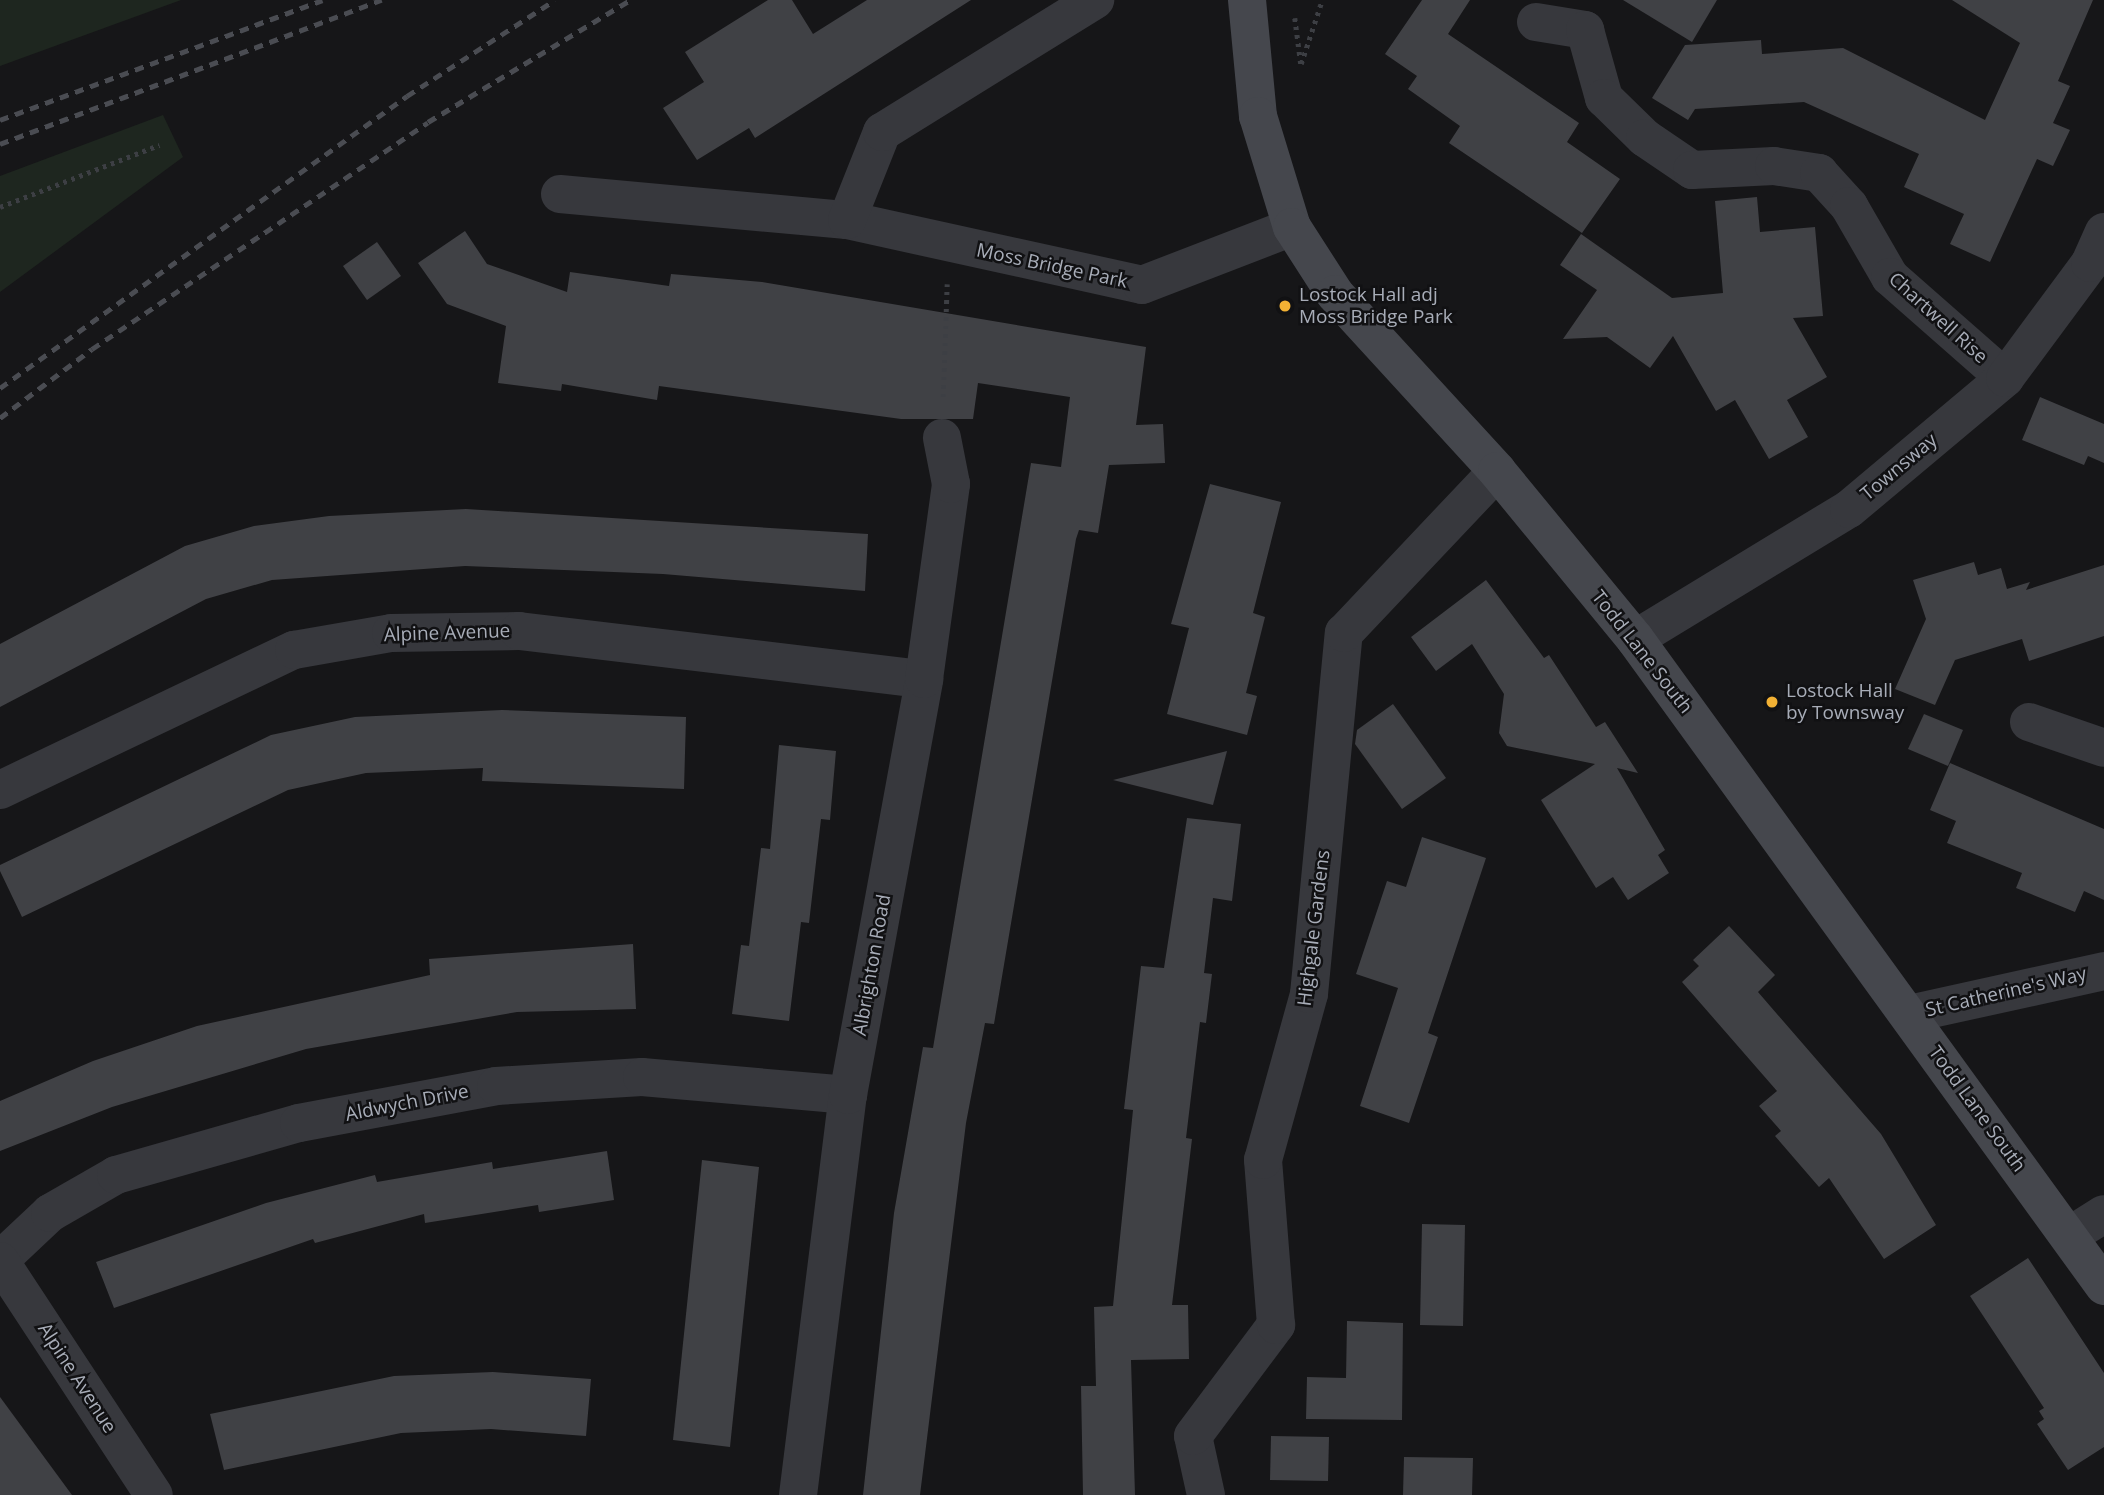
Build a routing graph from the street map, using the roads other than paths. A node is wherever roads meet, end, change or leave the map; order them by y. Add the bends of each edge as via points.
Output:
1 (1095, 0) edge
2 (1247, 0) edge
3 (1536, 22) dead end
4 (560, 194) dead end
5 (847, 220) junction
6 (1292, 227) junction
7 (2099, 255) edge
8 (2005, 378) junction
9 (942, 438) road end
10 (1497, 471) junction
11 (1635, 639) junction
12 (924, 679) junction
13 (2029, 722) dead end
14 (2104, 748) edge
15 (0, 790) edge
16 (2104, 971) edge
17 (1909, 1014) junction
18 (848, 1095) junction
19 (2104, 1214) edge
20 (2069, 1236) junction
21 (0, 1260) edge
22 (2104, 1286) edge
23 (154, 1495) edge
24 (798, 1495) edge
25 (1206, 1495) edge

1 - 5 street via 881,132
2 - 6 street, Todd Lane South via 1258,116
3 - 8 street, Chartwell Rise via 1585,30 1604,98 1646,138 1692,170 1774,166 1819,173 1849,206 1890,277
4 - 5 street, Moss Bridge Park
5 - 6 street, Moss Bridge Park via 1142,285
6 - 10 street, Todd Lane South via 1335,294
7 - 8 street, Townsway
8 - 11 street, Townsway via 1849,509
9 - 12 street, Albrighton Road via 951,484
10 - 11 street, Todd Lane South
10 - 25 street, Highgale Gardens via 1344,633 1309,994 1263,1160 1276,1325 1193,1436
11 - 17 street, Todd Lane South
12 - 15 street, Alpine Avenue via 519,631 391,633 294,650
12 - 18 street, Albrighton Road
13 - 14 street
16 - 17 street, St Catherine's Way
17 - 20 street, Todd Lane South
18 - 21 street, Aldwych Drive via 642,1077 496,1086 313,1121 116,1175 50,1213
18 - 24 street, Albrighton Road
19 - 20 street
20 - 22 street, Todd Lane South
21 - 23 street, Alpine Avenue

